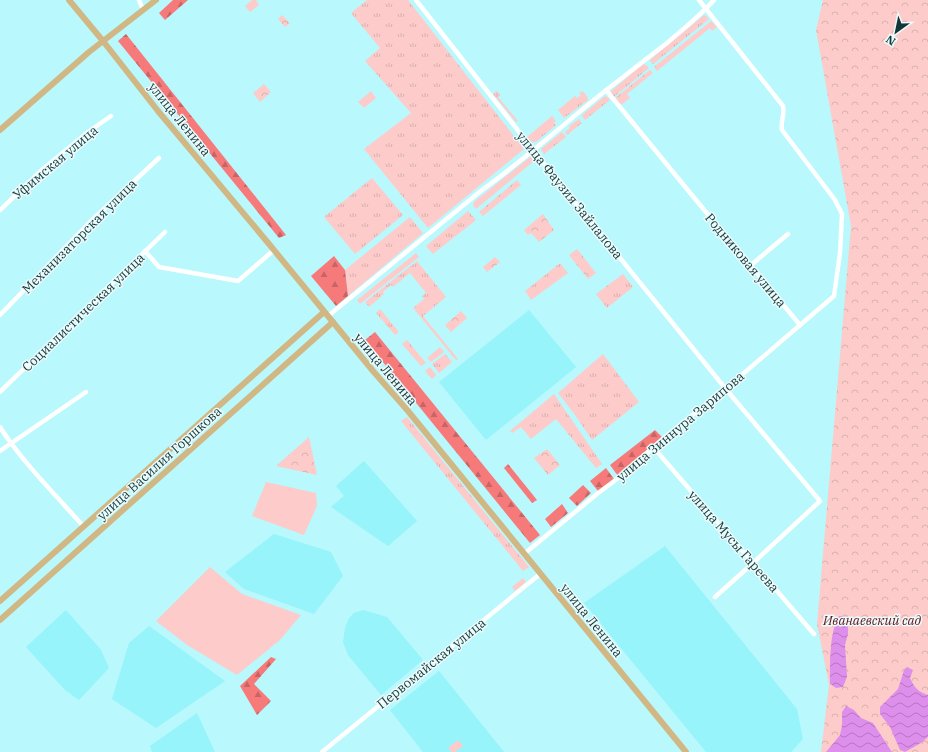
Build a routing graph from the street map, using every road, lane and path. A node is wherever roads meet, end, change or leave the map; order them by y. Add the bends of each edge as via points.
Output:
1 (69, 0) edge
2 (138, 0) edge
3 (156, 0) edge
4 (416, 0) edge
5 (699, 0) edge
6 (714, 0) edge
7 (706, 9) junction
8 (143, 10) junction
9 (103, 41) junction
10 (606, 90) junction
11 (110, 116) dead end
12 (0, 130) edge
13 (534, 150) junction
14 (159, 158) dead end
15 (0, 210) edge
16 (165, 232) dead end
17 (788, 234) dead end
18 (274, 250) junction
19 (145, 251) junction
20 (751, 265) junction
21 (0, 314) edge
22 (326, 314) junction
23 (333, 322) junction
24 (800, 325) junction
25 (289, 343) junction
26 (297, 352) junction
27 (725, 388) junction
28 (0, 392) edge
29 (86, 392) dead end
30 (0, 428) edge
31 (189, 431) junction
32 (199, 441) junction
33 (11, 444) junction
34 (654, 448) junction
35 (0, 451) edge
36 (83, 526) junction
37 (524, 554) junction
38 (753, 563) junction
39 (540, 574) junction
40 (715, 597) dead end
41 (0, 601) edge
42 (0, 620) edge
43 (814, 634) dead end
44 (322, 752) edge
45 (686, 752) edge

1 - 9 main road, улица Ленина
2 - 8 street
3 - 8 main road
4 - 13 street, улица Фаузия Зайлалова
5 - 7 street
6 - 7 street
7 - 10 street
7 - 24 street, улица Зиннура Зарипова via 783,106 782,130 835,200 842,214 834,296
8 - 9 main road
9 - 12 main road
9 - 18 main road, улица Ленина
10 - 13 street
10 - 20 street, Родниковая улица
11 - 15 street, Уфимская улица via 43,169
13 - 22 street
13 - 27 street, улица Фаузия Зайлалова
14 - 21 street, Механизаторская улица via 91,221
16 - 19 street, Социалистическая улица
17 - 20 street
18 - 19 street via 238,281 159,267
18 - 22 main road, улица Ленина
19 - 28 street, Социалистическая улица
20 - 24 street, Родниковая улица
22 - 23 main road, улица Ленина
22 - 25 main road, улица Василия Горшкова
23 - 26 main road, улица Василия Горшкова
23 - 37 main road, улица Ленина
24 - 27 street, улица Зиннура Зарипова
25 - 26 main road
25 - 31 main road, улица Василия Горшкова
26 - 32 main road, улица Василия Горшкова
27 - 34 street, улица Зиннура Зарипова
27 - 38 street, улица Фаузия Зайлалова via 820,501
29 - 33 street
30 - 33 street
31 - 32 main road
31 - 36 main road, улица Василия Горшкова
32 - 42 main road, улица Василия Горшкова
33 - 35 street
33 - 36 street
34 - 37 street, улица Зиннура Зарипова
34 - 38 street, улица Мусы Гареева
36 - 41 main road, улица Василия Горшкова
37 - 39 main road, улица Ленина
38 - 40 street
38 - 43 street, улица Мусы Гареева
39 - 44 street, Первомайская улица
39 - 45 main road, улица Ленина

